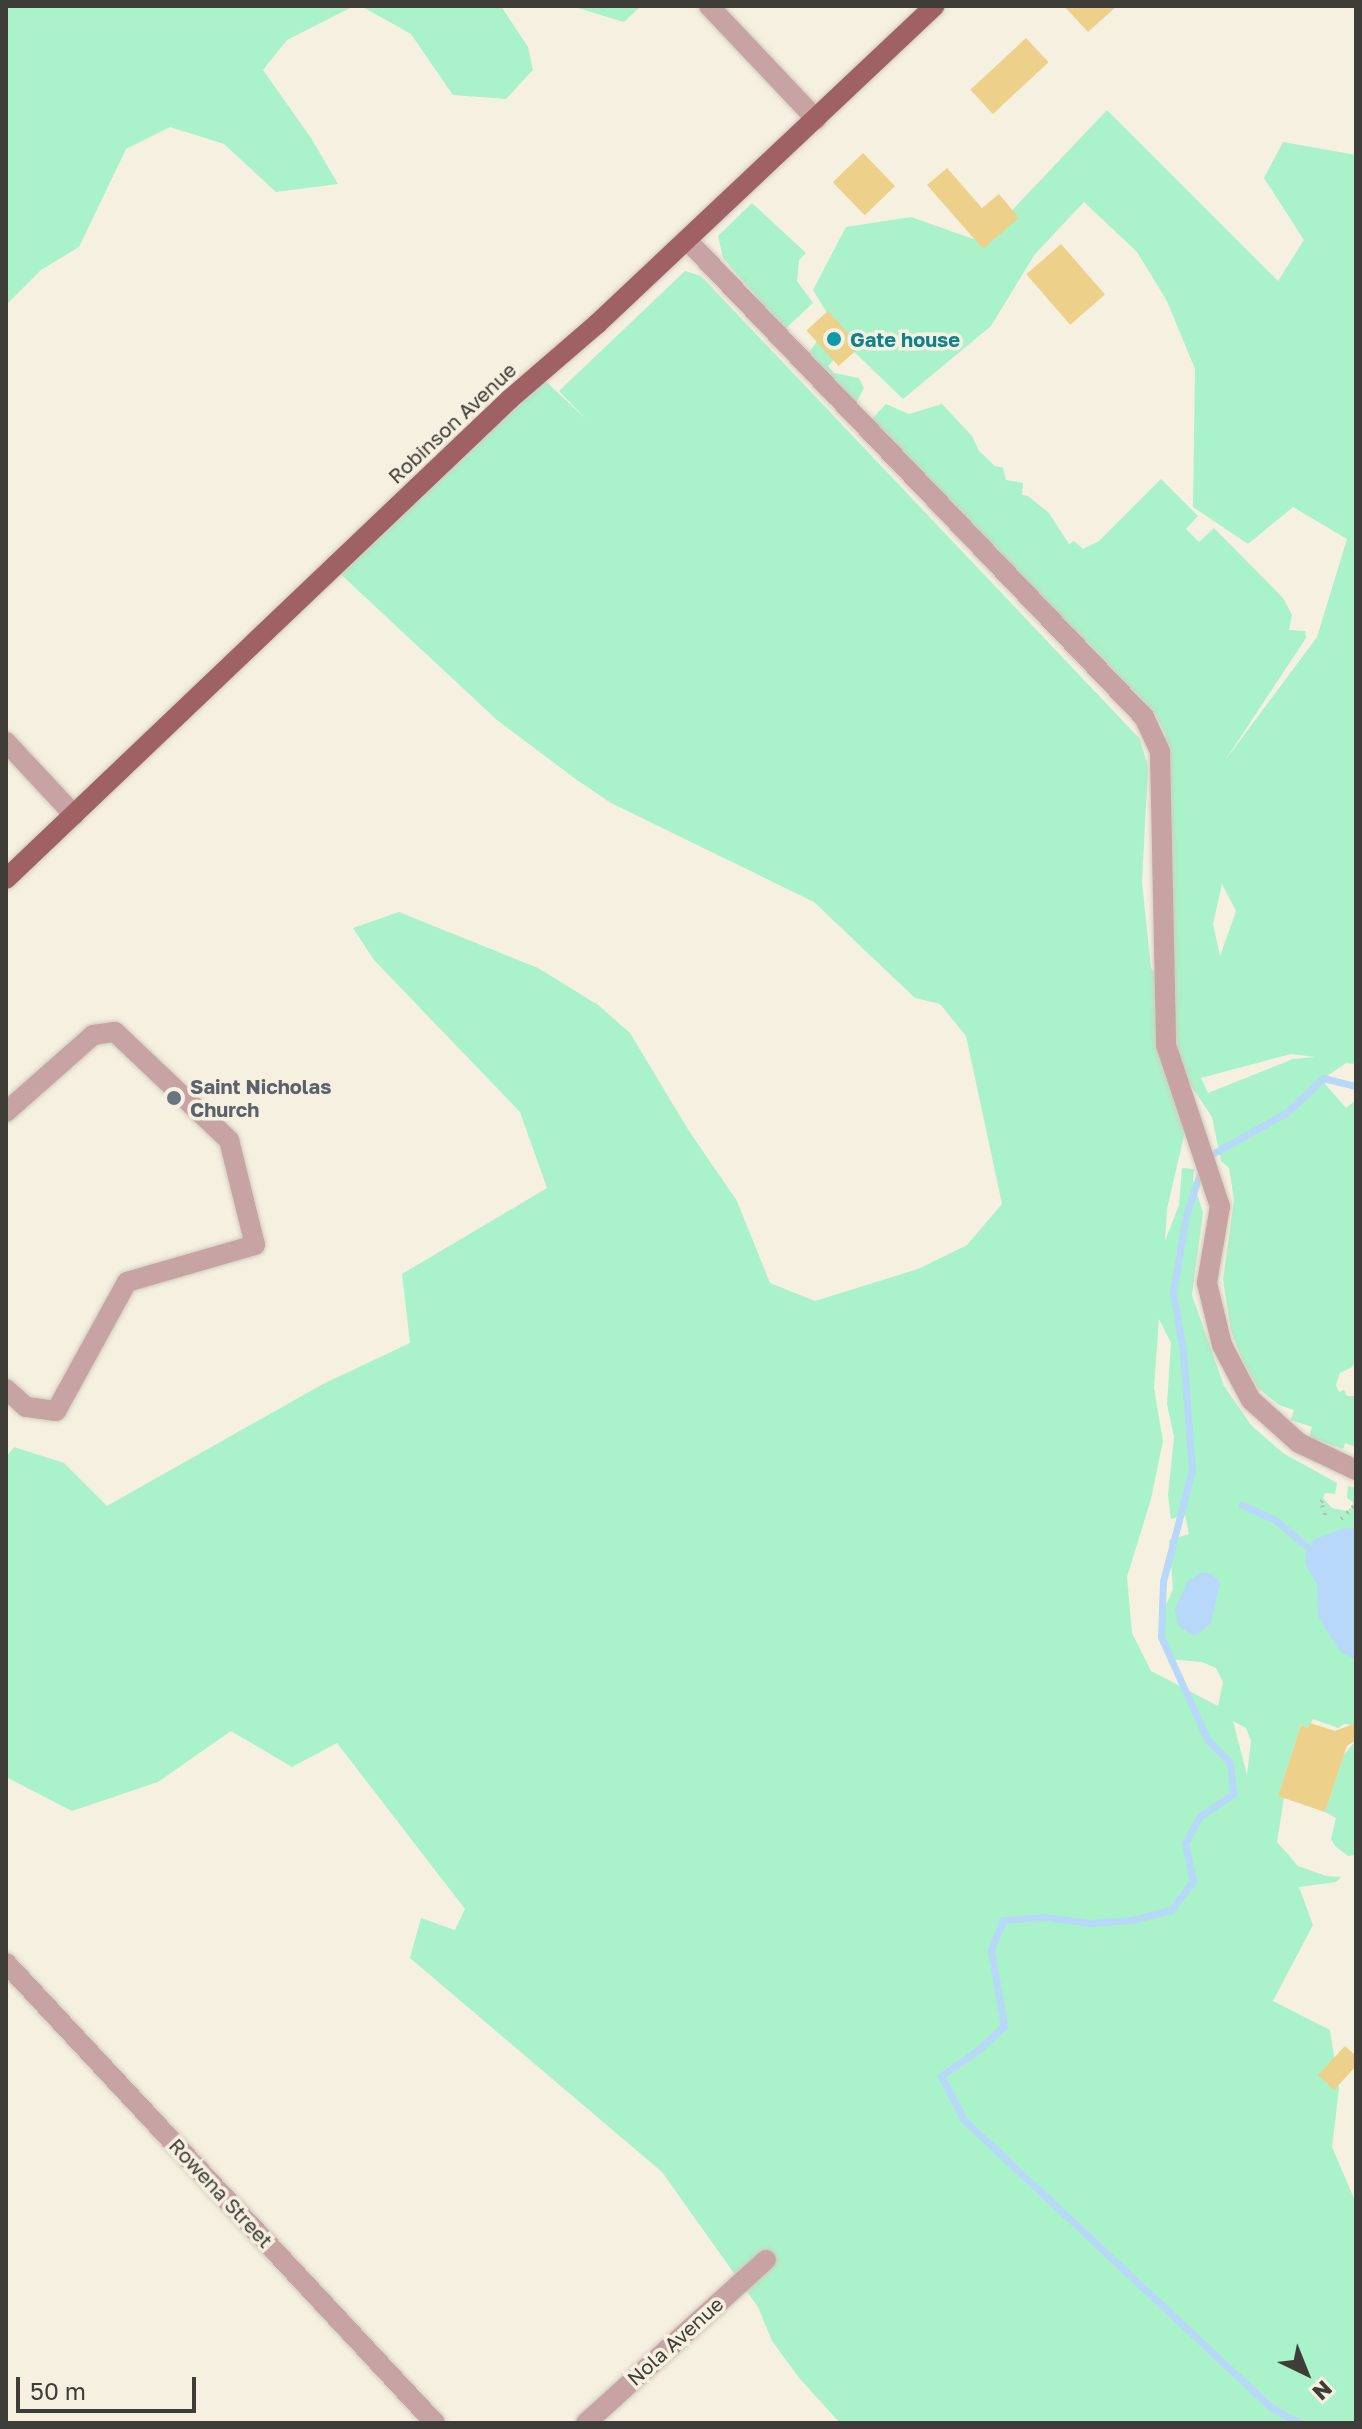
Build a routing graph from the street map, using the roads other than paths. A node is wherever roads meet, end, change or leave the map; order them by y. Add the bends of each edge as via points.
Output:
1 (709, 6) edge
2 (935, 6) edge
3 (816, 119) junction
4 (687, 240) junction
5 (6, 742) edge
6 (74, 815) junction
7 (6, 879) edge
8 (6, 1112) edge
9 (6, 1389) edge
10 (1356, 1470) edge
11 (6, 1963) edge
12 (766, 2260) dead end
13 (435, 2423) edge
14 (586, 2423) edge

1 - 3 street
2 - 3 main road, Robinson Avenue
3 - 4 main road, Robinson Avenue
4 - 6 main road, Robinson Avenue via 510,399
4 - 10 street via 1144,717 1160,752 1166,1045 1220,1206 1207,1283 1222,1345 1251,1400 1299,1443
5 - 6 street
6 - 7 main road, Robinson Avenue
8 - 9 street via 93,1035 115,1032 229,1140 255,1245 127,1282 56,1411 26,1407
11 - 13 street, Rowena Street
12 - 14 street, Nola Avenue

